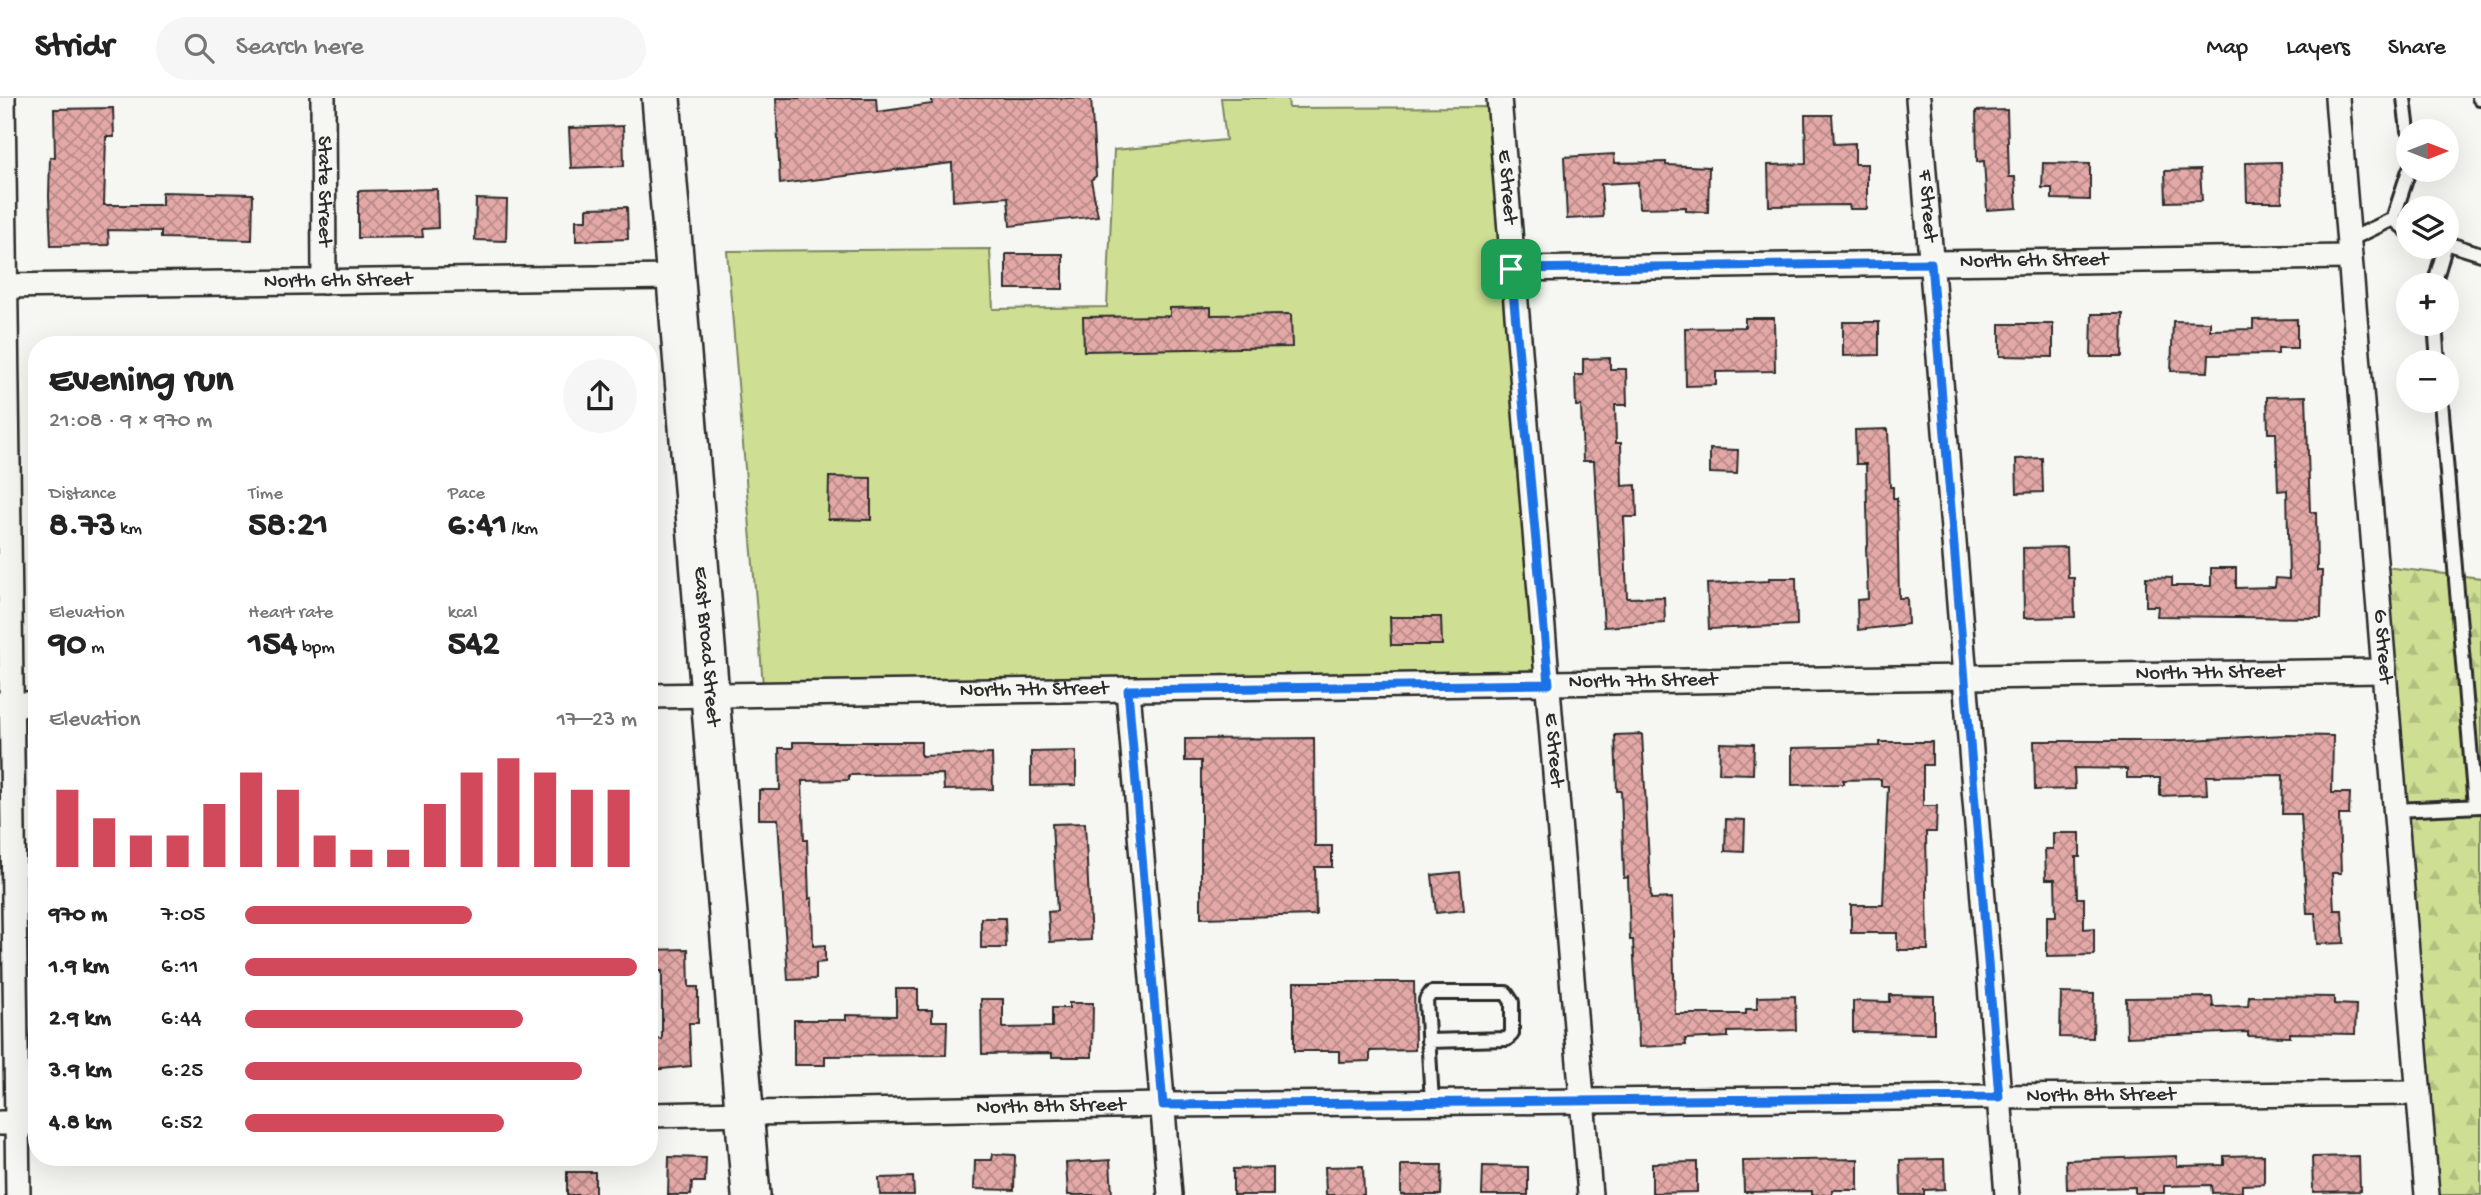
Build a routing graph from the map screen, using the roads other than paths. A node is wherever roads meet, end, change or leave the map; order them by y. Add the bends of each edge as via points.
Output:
1 (4, 98) edge
2 (323, 98) edge
3 (661, 98) edge
4 (1499, 98) edge
5 (1918, 98) edge
6 (2337, 98) edge
7 (2404, 98) edge
8 (2407, 119) edge
9 (2405, 182) edge
10 (2393, 219) junction
11 (2396, 221) edge
12 (2459, 248) edge
13 (2348, 249) junction
14 (2481, 254) edge
15 (1931, 263) junction
16 (1511, 269) junction
17 (675, 277) junction
18 (324, 282) junction
19 (3, 286) edge
20 (2442, 413) edge
21 (2384, 671) junction
22 (1965, 678) junction
23 (1549, 684) junction
24 (1128, 690) junction
25 (709, 695) junction
26 (658, 696) edge
27 (6, 704) edge
28 (28, 704) edge
29 (2478, 806) edge
30 (2395, 810) junction
31 (1428, 1041) junction
32 (2419, 1093) junction
33 (1999, 1097) junction
34 (1583, 1100) junction
35 (1432, 1102) junction
36 (1163, 1105) junction
37 (744, 1114) junction
38 (658, 1115) edge
39 (18, 1123) edge
40 (18, 1195) edge
41 (751, 1195) edge
42 (1170, 1195) edge
43 (1590, 1195) edge
44 (2007, 1195) edge
45 (2427, 1195) edge

1 - 19 street
2 - 18 street, State Street
3 - 17 main road, East Broad Street
4 - 16 street, E Street
5 - 15 street, F Street
6 - 13 street, G Street
7 - 8 lane
9 - 10 lane
10 - 11 lane
10 - 13 lane
12 - 14 lane
13 - 15 street, North 6th Street
13 - 21 street, G Street
15 - 16 street, North 6th Street
15 - 22 street, F Street
16 - 23 street, E Street
17 - 18 street, North 6th Street
17 - 25 main road, East Broad Street
18 - 19 street, North 6th Street
19 - 27 street
20 - 29 lane
21 - 22 street, North 7th Street
21 - 30 street, G Street
22 - 23 street, North 7th Street
22 - 33 street, F Street
23 - 24 street, North 7th Street
23 - 34 street, E Street
24 - 25 street, North 7th Street
24 - 36 street
25 - 26 street, North 7th Street
25 - 37 main road, East Broad Street
27 - 28 street
27 - 39 street
29 - 30 lane
30 - 32 street, G Street
31 - 31 lane via 1507,1039 1512,1034 1512,1002 1506,993 1431,993 1426,1000
31 - 35 lane
32 - 33 street, North 8th Street
32 - 45 street, G Street
33 - 34 street, North 8th Street
33 - 44 street, F Street
34 - 35 street, North 8th Street
34 - 43 street, E Street
35 - 36 street, North 8th Street
36 - 37 street, North 8th Street
36 - 42 street
37 - 38 street, North 8th Street
37 - 41 main road, East Broad Street
39 - 40 street

